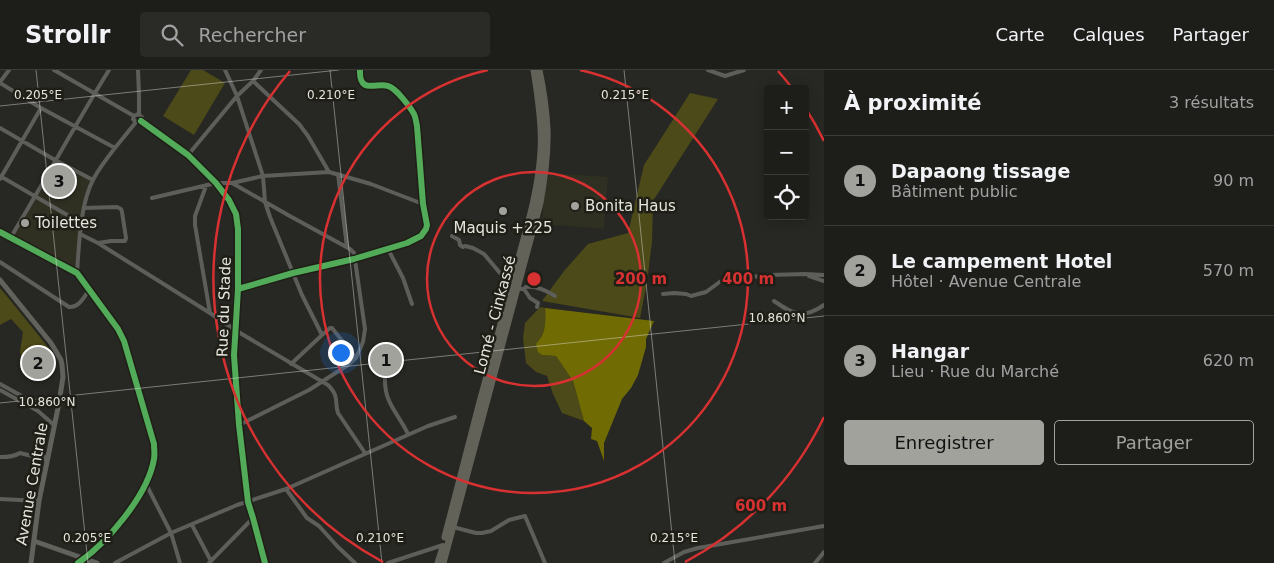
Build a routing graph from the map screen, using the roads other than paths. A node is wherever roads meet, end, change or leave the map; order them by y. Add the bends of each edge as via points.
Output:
1 (10, 70) edge
2 (54, 70) edge
3 (109, 70) edge
4 (138, 70) edge
5 (225, 70) edge
6 (262, 70) edge
7 (360, 70) edge
8 (534, 70) edge
9 (539, 70) edge
10 (708, 70) edge
11 (744, 70) edge
12 (253, 81) junction
13 (0, 83) edge
14 (94, 94) junction
15 (237, 96) junction
16 (40, 108) junction
17 (136, 115) junction
18 (141, 121) junction
19 (136, 122) junction
20 (75, 126) junction
21 (0, 128) edge
22 (544, 130) junction
23 (22, 140) junction
24 (115, 148) junction
25 (188, 154) junction
26 (55, 160) junction
27 (329, 172) junction
28 (338, 174) junction
29 (263, 176) junction
30 (0, 177) edge
31 (93, 180) junction
32 (216, 183) junction
33 (232, 183) junction
34 (206, 186) junction
35 (36, 196) junction
36 (152, 198) dead end
37 (265, 202) junction
38 (423, 204) junction
39 (84, 208) junction
40 (81, 223) junction
41 (0, 232) edge
42 (80, 234) junction
43 (452, 236) dead end
44 (11, 237) junction
45 (98, 243) junction
46 (347, 247) junction
47 (388, 249) junction
48 (354, 259) junction
49 (0, 262) edge
50 (77, 273) junction
51 (293, 273) junction
52 (805, 274) junction
53 (824, 275) edge
54 (0, 280) edge
55 (824, 280) edge
56 (90, 289) junction
57 (238, 289) junction
58 (517, 289) junction
59 (663, 294) dead end
60 (555, 296) dead end
61 (774, 301) dead end
62 (412, 304) dead end
63 (824, 305) edge
64 (537, 307) dead end
65 (210, 313) junction
66 (235, 330) junction
67 (322, 335) junction
68 (390, 355) dead end
69 (356, 358) junction
70 (291, 364) junction
71 (322, 382) junction
72 (0, 384) edge
73 (0, 390) edge
74 (59, 403) junction
75 (455, 417) dead end
76 (54, 425) junction
77 (239, 425) junction
78 (408, 434) junction
79 (365, 453) junction
80 (0, 457) edge
81 (47, 464) junction
82 (146, 484) junction
83 (286, 489) junction
84 (0, 499) edge
85 (39, 501) junction
86 (248, 502) junction
87 (253, 518) junction
88 (192, 525) junction
89 (824, 526) edge
90 (453, 527) junction
91 (171, 533) junction
92 (34, 541) junction
93 (446, 545) junction
94 (824, 552) edge
95 (85, 558) junction
96 (92, 562) edge
97 (210, 562) edge
98 (31, 563) edge
99 (78, 563) edge
100 (97, 563) edge
101 (115, 563) edge
102 (180, 563) edge
103 (265, 563) edge
104 (355, 563) edge
105 (388, 563) edge
106 (438, 563) edge
107 (443, 563) edge
108 (545, 563) edge
109 (664, 563) edge
110 (815, 563) edge

1 - 13 street
2 - 14 street
3 - 14 street
4 - 17 street via 140,95
5 - 15 street
6 - 12 street
7 - 38 street via 362,82 369,86 393,88 414,114
8 - 22 highway, Lomé - Cinkassé
9 - 22 highway, Lomé - Cinkassé via 544,95
10 - 11 street via 725,76
12 - 15 street
12 - 27 street via 304,130
13 - 16 street
14 - 17 street
14 - 20 street
15 - 25 street
15 - 29 street
16 - 20 street
16 - 23 street
17 - 18 street via 142,117
17 - 19 street via 133,118
18 - 19 street
18 - 25 street, Rue du Stade
19 - 24 street
20 - 24 street
20 - 26 street
21 - 23 street
22 - 58 highway, Lomé - Cinkassé via 545,173 540,203
23 - 26 street
23 - 30 street
24 - 31 street
25 - 32 street, Rue du Stade
26 - 31 street
26 - 35 street
27 - 28 street
27 - 29 street
28 - 38 street
28 - 46 street
29 - 33 street
29 - 37 street
30 - 35 street
31 - 39 street
32 - 33 street
32 - 34 street
32 - 57 street, Rue du Stade via 236,214
33 - 37 street
34 - 36 street
34 - 65 street via 195,225
35 - 40 street
35 - 44 street
37 - 46 street
37 - 51 street
38 - 47 street via 427,225 424,233
39 - 40 street
39 - 45 street via 121,209 125,240
40 - 42 street
41 - 44 street
42 - 45 street
42 - 50 street
43 - 58 street via 463,248 473,248 484,254
44 - 50 street
45 - 65 street
46 - 48 street via 353,251
47 - 48 street
47 - 62 street
48 - 51 street
48 - 69 street via 366,329
49 - 56 street via 72,308
50 - 56 street
51 - 57 street
51 - 67 street
52 - 53 street
52 - 55 street
52 - 59 street via 721,281 706,292 692,296
54 - 74 main road, Avenue Centrale via 61,360
56 - 82 street via 124,341 154,444 154,458
57 - 66 street, Rue du Stade
58 - 60 street via 533,286
58 - 64 street via 538,303
58 - 90 highway, Lomé - Cinkassé
58 - 93 highway, Lomé - Cinkassé via 480,402
61 - 63 street via 800,315
65 - 66 street
66 - 70 street
66 - 77 street, Rue du Stade
67 - 69 street via 332,328
67 - 70 street
68 - 78 street via 385,368 387,397
69 - 71 street
70 - 71 street
71 - 77 street
71 - 79 street via 335,394 338,414
72 - 74 street via 40,406
73 - 76 street via 38,411
74 - 76 main road, Avenue Centrale
75 - 78 street
76 - 81 main road, Avenue Centrale
77 - 86 street, Rue du Stade
78 - 79 street
79 - 83 street
80 - 81 street via 20,453 44,456
81 - 85 main road, Avenue Centrale
82 - 91 street
82 - 95 street via 113,530
83 - 86 street
83 - 104 street via 307,518
84 - 85 street
85 - 92 main road, Avenue Centrale
86 - 87 street, Rue du Stade
86 - 88 street
87 - 97 street
87 - 103 street, Rue du Stade
88 - 91 street
88 - 97 street
89 - 109 street via 698,548
90 - 93 highway, Lomé - Cinkassé
90 - 108 street via 482,533 525,516
91 - 101 street
91 - 102 street
92 - 95 main road
92 - 98 main road, Avenue Centrale
93 - 105 street
93 - 106 highway, Lomé - Cinkassé
93 - 107 highway, Lomé - Cinkassé
94 - 110 street
95 - 96 main road
95 - 99 street
96 - 100 main road

